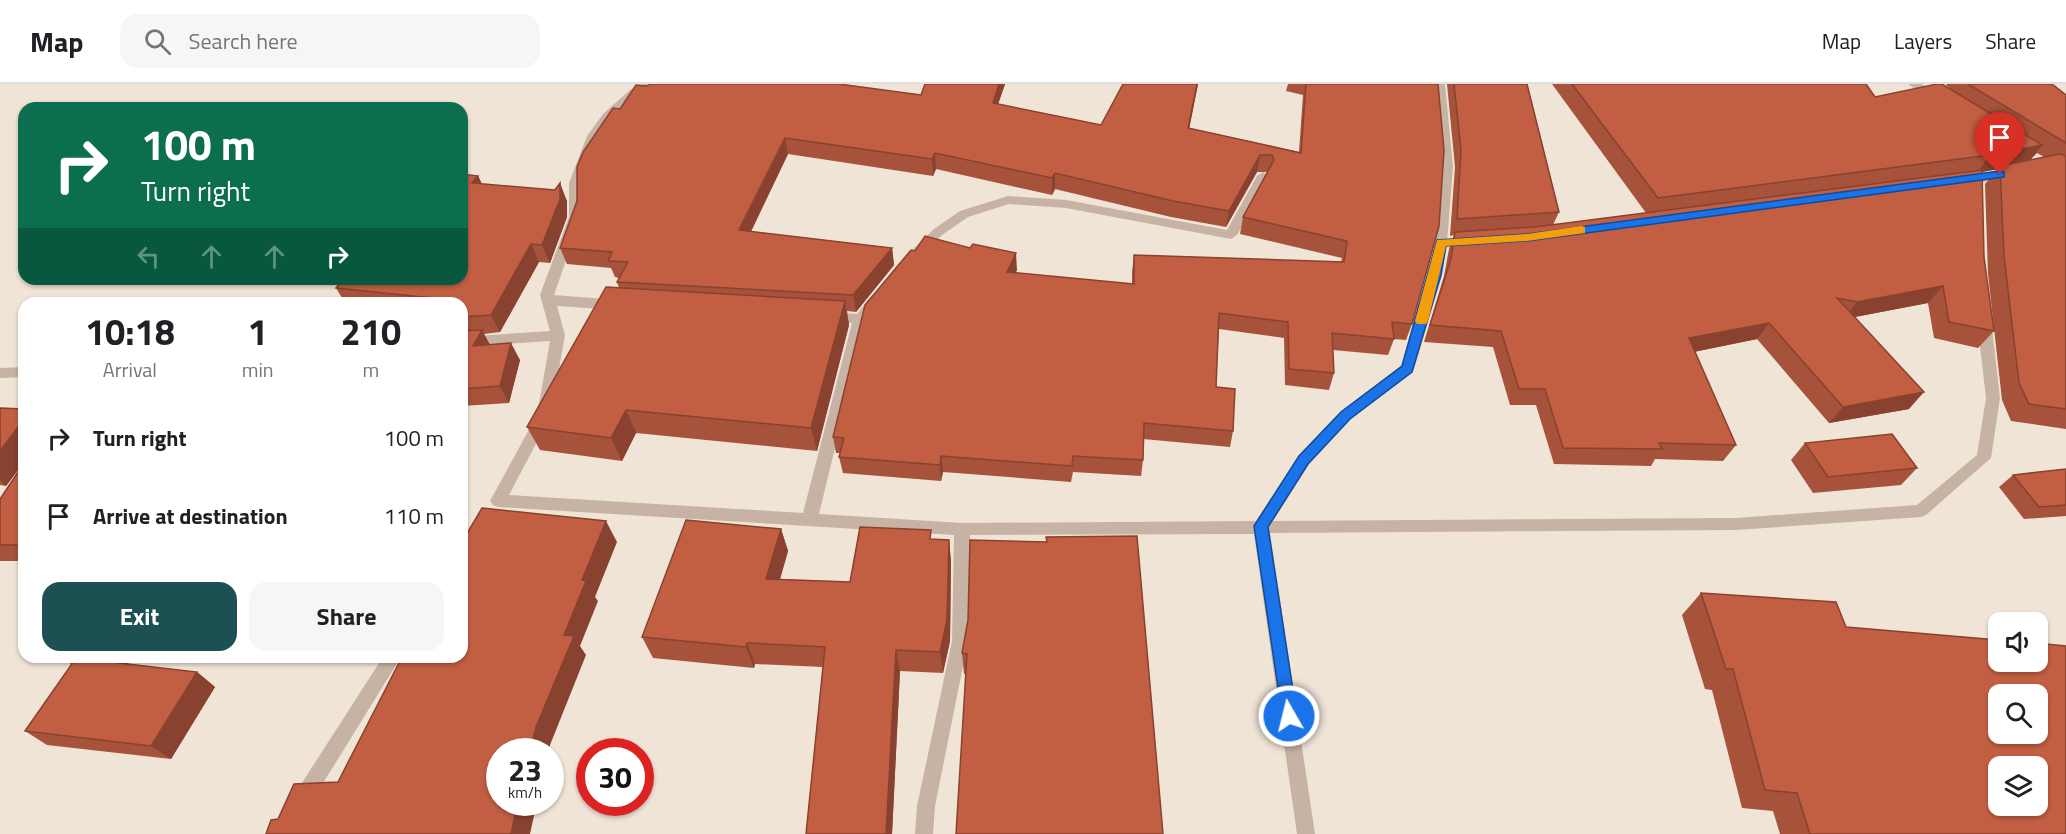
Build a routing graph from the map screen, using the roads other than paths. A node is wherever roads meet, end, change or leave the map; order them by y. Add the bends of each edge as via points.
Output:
1 (652, 84) edge
2 (1439, 84) edge
3 (1914, 84) edge
4 (1944, 103) edge
5 (2022, 170) edge
6 (1263, 176) edge
7 (1978, 202) edge
8 (910, 258) edge
9 (881, 292) edge
10 (549, 302) junction
11 (633, 306) edge
12 (1982, 308) edge
13 (812, 316) edge
14 (860, 319) junction
15 (558, 335) junction
16 (468, 342) edge
17 (18, 372) edge
18 (0, 373) edge
19 (809, 521) junction
20 (1261, 526) junction
21 (962, 529) junction
22 (388, 663) edge
23 (289, 834) edge
24 (924, 834) edge
25 (1306, 834) edge

1 - 10 street via 634,92 607,116 593,136 575,183 575,217 547,295
2 - 20 street via 1447,242 1407,369 1346,416 1304,460
3 - 4 street
5 - 7 street via 1972,179
6 - 8 street via 1231,235 1066,204 1008,200 964,214
9 - 14 street
10 - 11 street
10 - 15 street
12 - 20 street via 1993,398 1984,458 1921,511 1736,524
13 - 14 street
14 - 19 street
15 - 16 street
15 - 19 street via 544,415 494,505
17 - 18 street
19 - 21 street
20 - 21 street
20 - 25 street
21 - 24 street via 960,640 926,806
22 - 23 street via 305,795

